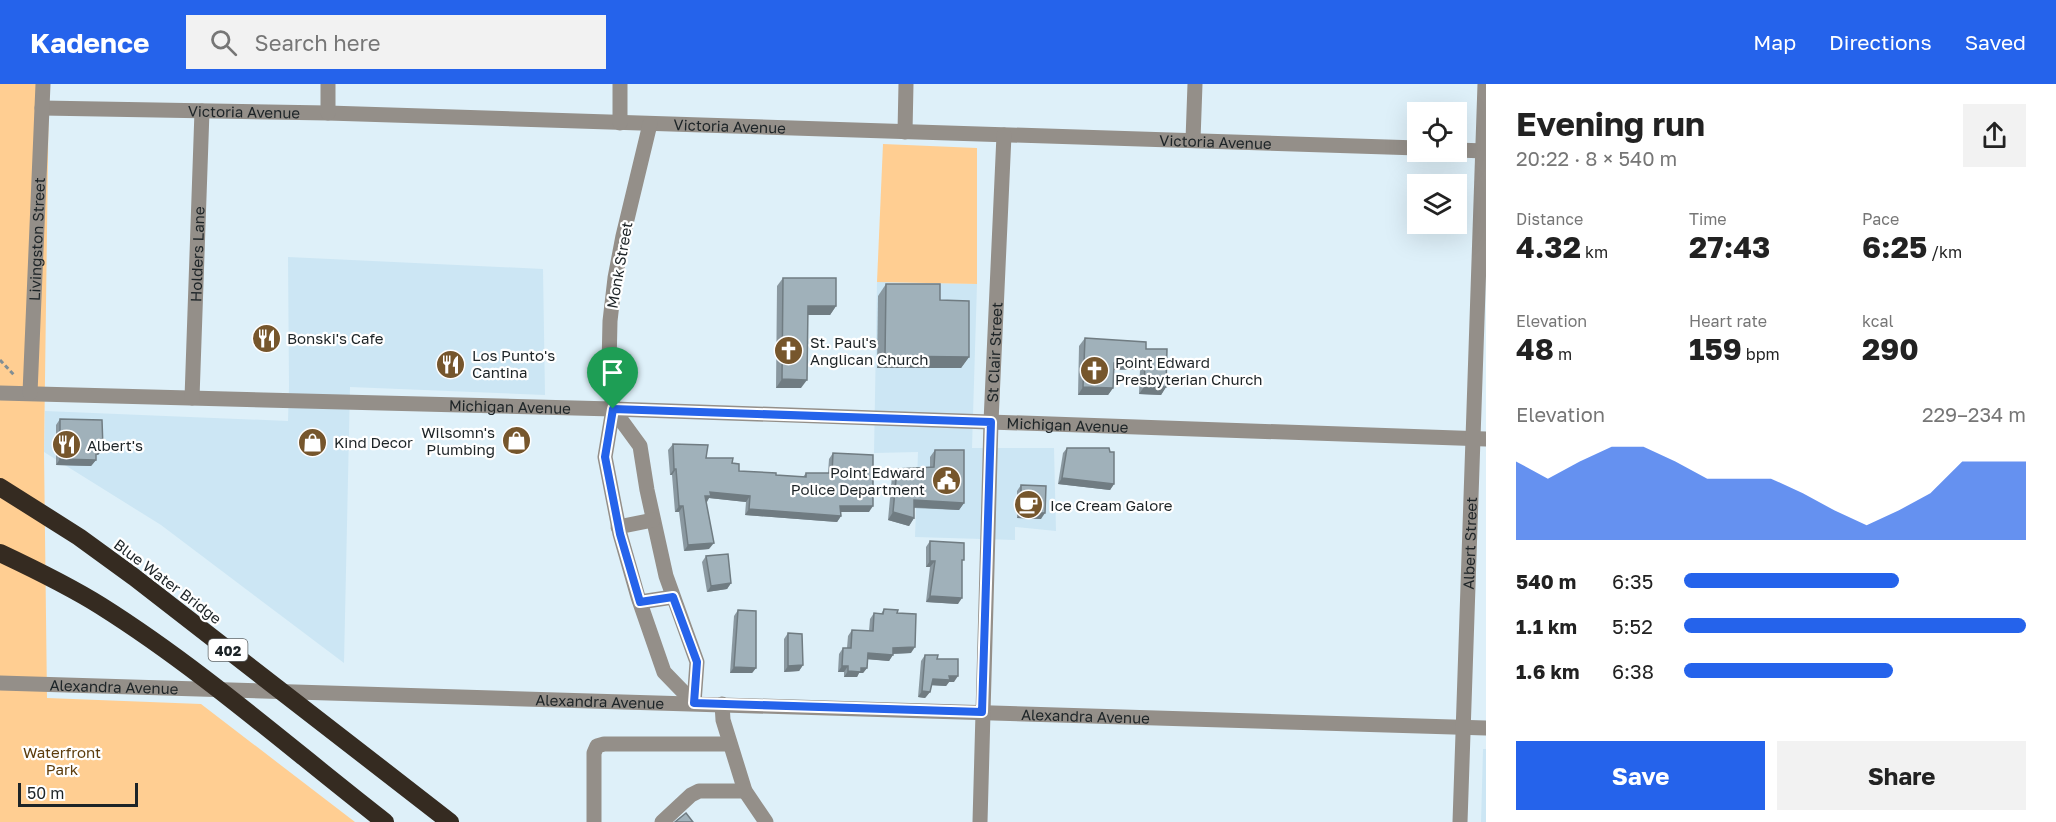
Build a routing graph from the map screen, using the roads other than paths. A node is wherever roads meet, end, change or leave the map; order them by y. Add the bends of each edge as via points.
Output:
1 (42, 84) edge
2 (328, 84) edge
3 (620, 84) edge
4 (906, 84) edge
5 (1195, 84) edge
6 (1485, 84) edge
7 (42, 108) junction
8 (202, 111) junction
9 (327, 113) junction
10 (620, 123) junction
11 (650, 124) junction
12 (905, 132) junction
13 (1004, 135) junction
14 (1193, 140) junction
15 (1407, 148) edge
16 (1467, 150) edge
17 (1485, 151) edge
18 (0, 393) edge
19 (30, 393) junction
20 (192, 398) junction
21 (613, 409) junction
22 (991, 422) junction
23 (1480, 438) edge
24 (0, 487) edge
25 (653, 520) junction
26 (618, 527) junction
27 (0, 553) edge
28 (673, 597) junction
29 (640, 602) junction
30 (0, 683) edge
31 (694, 703) junction
32 (722, 704) junction
33 (982, 712) junction
34 (1464, 727) junction
35 (1486, 728) edge
36 (730, 744) junction
37 (745, 791) junction
38 (385, 822) edge
39 (450, 822) edge
40 (594, 822) edge
41 (662, 822) edge
42 (766, 822) edge
43 (980, 822) edge
44 (1460, 822) edge

1 - 7 street, Livingston Street
2 - 9 street
3 - 10 street
4 - 12 street
5 - 14 street
6 - 17 street, Albert Street
7 - 8 street, Victoria Avenue
7 - 19 street, Livingston Street
8 - 9 street, Victoria Avenue
8 - 20 street, Holders Lane
9 - 10 street, Victoria Avenue
10 - 11 street, Victoria Avenue
11 - 12 street, Victoria Avenue
11 - 21 street, Monk Street via 615,278 609,366
12 - 13 street, Victoria Avenue
13 - 14 street, Victoria Avenue
13 - 22 street, St Clair Street
14 - 15 street, Victoria Avenue
16 - 17 street
17 - 23 street, Albert Street
18 - 19 street, Michigan Avenue
19 - 20 street, Michigan Avenue
20 - 21 street, Michigan Avenue
21 - 22 street, Michigan Avenue
21 - 25 street via 640,446
21 - 26 street, Monk Street via 605,457
22 - 23 street, Michigan Avenue
22 - 33 street, St Clair Street
23 - 34 street, Albert Street
24 - 39 highway, Blue Water Bridge / 402 via 134,577
25 - 26 street
25 - 28 street
26 - 29 street, Monk Street
27 - 38 highway, 402 via 130,625
28 - 29 street
28 - 31 street via 697,662
29 - 31 street, Monk Street via 664,672
30 - 31 street, Alexandra Avenue
31 - 32 street, Alexandra Avenue
32 - 33 street, Alexandra Avenue
32 - 36 street
33 - 34 street, Alexandra Avenue
33 - 43 street, St Clair Street
34 - 35 street, Alexandra Avenue
34 - 44 street, Albert Street
36 - 37 street
36 - 40 street via 597,746
37 - 41 street via 699,791
37 - 42 street

